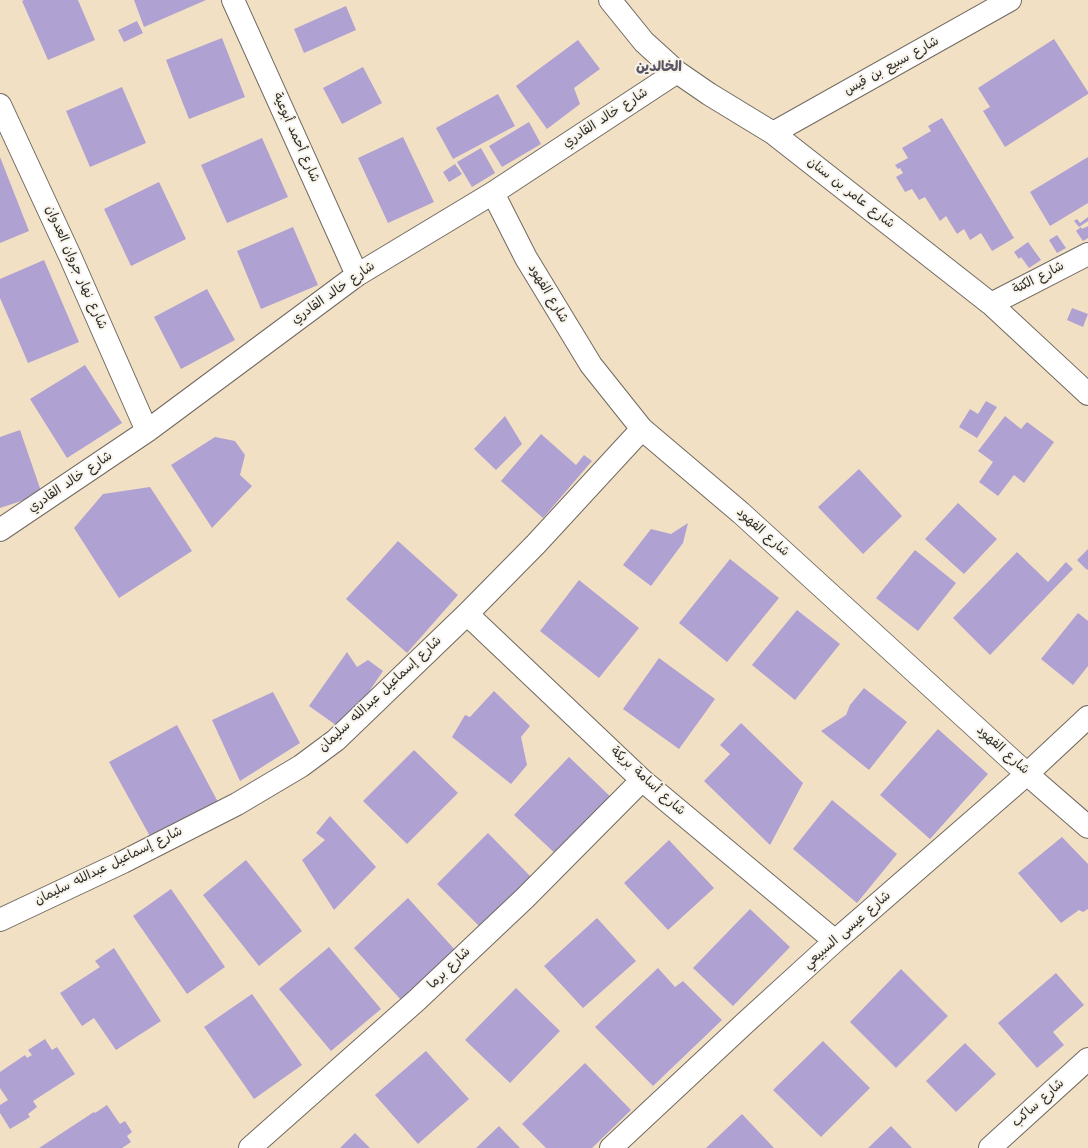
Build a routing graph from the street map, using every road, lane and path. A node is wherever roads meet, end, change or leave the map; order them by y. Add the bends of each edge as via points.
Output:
1 (233, 0) edge
2 (610, 0) edge
3 (1010, 0) edge
4 (677, 72) junction
5 (0, 105) edge
6 (773, 133) junction
7 (493, 193) junction
8 (1088, 254) edge
9 (357, 275) junction
10 (991, 304) junction
11 (1088, 394) edge
12 (642, 429) junction
13 (147, 431) junction
14 (0, 530) edge
15 (467, 614) junction
16 (1088, 717) edge
17 (1027, 774) junction
18 (642, 780) junction
19 (1088, 827) edge
20 (0, 920) edge
21 (835, 941) junction
22 (1088, 1060) edge
23 (250, 1148) edge
24 (611, 1148) edge
25 (990, 1148) edge

1 - 9 street, شارع أحمد أبوعية
2 - 4 street, شارع عامر بن سنان via 644,42
3 - 6 street, شارع سبيع بن قيس
4 - 6 street, شارع عامر بن سنان
4 - 7 street, شارع خالد القادري
5 - 13 street, شارع نهار جروان العدوان
6 - 10 street, شارع عامر بن سنان
7 - 9 street, شارع خالد القادري
7 - 12 street, شارع الفهود via 526,258 591,365
8 - 10 street, شارع الكتة
9 - 13 street, شارع خالد القادري
10 - 11 street, شارع عامر بن سنان
12 - 15 street, شارع إسماعيل عبدالله سليمان via 536,544
12 - 17 street, شارع الفهود via 741,513
13 - 14 street, شارع خالد القادري
15 - 18 street, شارع أسامة بريكة
15 - 20 street, شارع إسماعيل عبدالله سليمان via 336,740 301,766 237,804
16 - 17 street, شارع عيسى السبيعي
17 - 19 street, شارع الفهود
17 - 21 street, شارع عيسى السبيعي
18 - 21 street, شارع أسامة بريكة
18 - 23 street, شارع برما via 525,898 417,1000
21 - 24 street, شارع عيسى السبيعي
22 - 25 street, شارع ساكب

